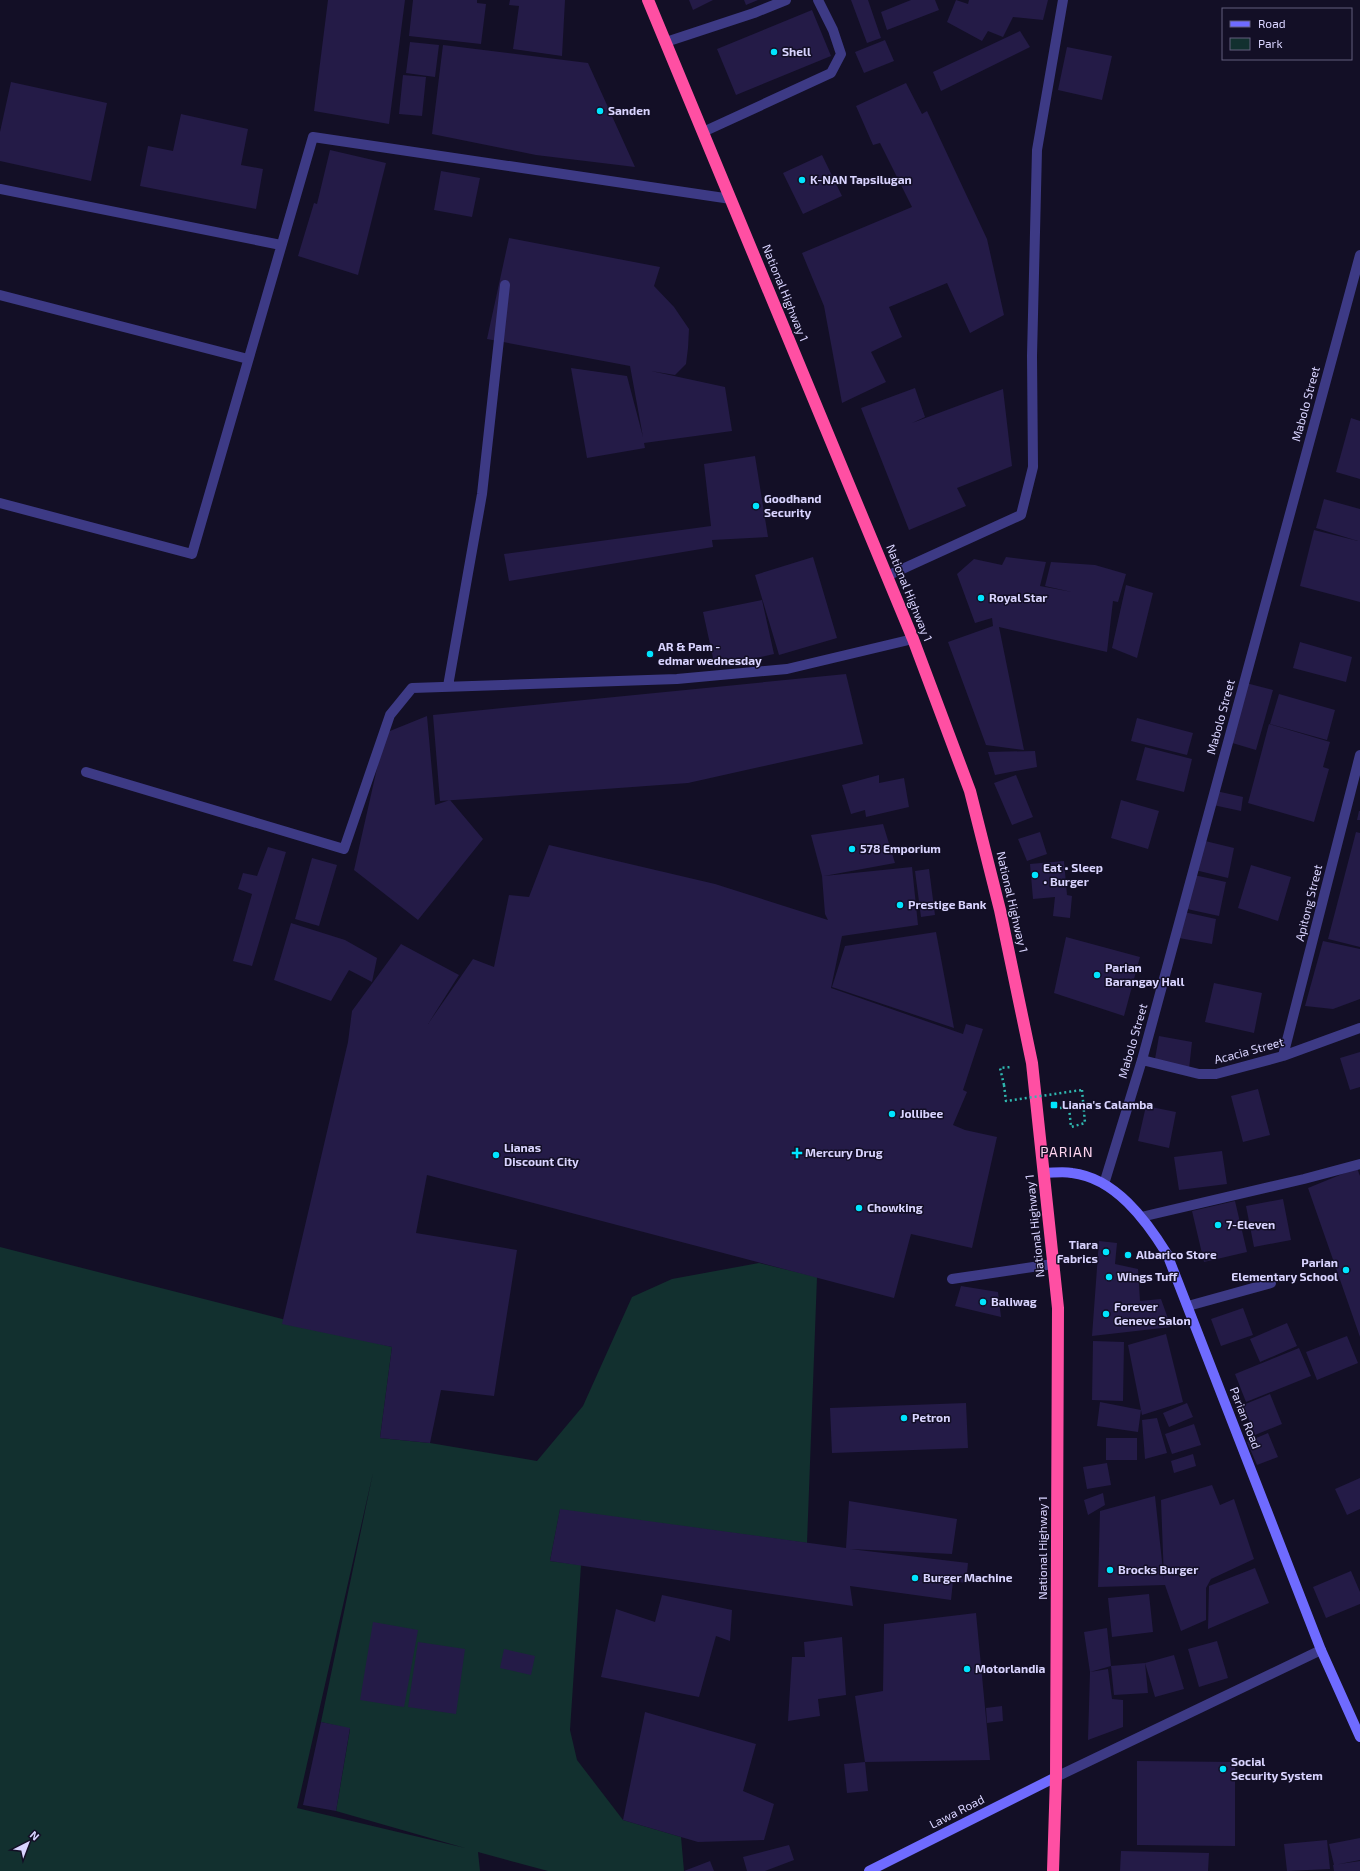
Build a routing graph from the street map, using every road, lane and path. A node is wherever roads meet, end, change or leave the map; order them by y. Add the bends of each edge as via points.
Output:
1 (648, 0) edge
2 (786, 0) edge
3 (818, 0) edge
4 (1063, 0) edge
5 (666, 42) junction
6 (703, 132) junction
7 (0, 189) edge
8 (731, 199) junction
9 (281, 245) junction
10 (1360, 256) edge
11 (505, 285) dead end
12 (0, 294) edge
13 (248, 359) junction
14 (0, 503) edge
15 (887, 576) junction
16 (913, 639) junction
17 (448, 686) junction
18 (1360, 755) edge
19 (86, 772) dead end
20 (1360, 1028) edge
21 (1283, 1056) junction
22 (1142, 1060) junction
23 (1000, 1068) dead end
24 (1068, 1106) dead end
25 (1360, 1164) edge
26 (1044, 1173) junction
27 (1104, 1184) junction
28 (1141, 1217) junction
29 (1053, 1264) junction
30 (952, 1279) dead end
31 (1271, 1283) dead end
32 (1188, 1306) junction
33 (1321, 1650) junction
34 (1360, 1737) edge
35 (1056, 1776) junction
36 (869, 1871) edge
37 (1053, 1871) edge

1 - 5 highway, National Highway 1
2 - 5 street
3 - 6 street via 834,30 841,54 831,73
4 - 15 street via 1037,150 1032,356 1034,467 1021,515
5 - 6 highway, National Highway 1
6 - 8 highway, National Highway 1
7 - 9 street
8 - 9 street via 313,137
8 - 15 highway, National Highway 1
9 - 13 street
10 - 22 street, Mabolo Street
11 - 17 street via 482,494
12 - 13 street
13 - 14 street via 192,554
15 - 16 highway, National Highway 1
16 - 17 street via 787,669 677,679
16 - 26 highway, National Highway 1 via 970,791 1000,910 1029,1044
17 - 19 street via 412,688 390,714 344,849
18 - 21 street, Apitong Street
20 - 21 street, Acacia Street
21 - 22 street, Acacia Street via 1216,1074 1199,1074
22 - 27 street, Mabolo Street
23 - 24 path, bridge via 1006,1101 1082,1090 1085,1123 1071,1127
25 - 28 street
26 - 27 main road, Parian Road via 1072,1172
26 - 29 highway, National Highway 1
27 - 28 main road, Parian Road
28 - 32 main road, Parian Road via 1167,1254
29 - 30 street
29 - 35 highway, National Highway 1 via 1058,1308
31 - 32 street
32 - 33 main road, Parian Road
33 - 34 main road, Parian Road
33 - 35 street
35 - 36 main road, Lawa Road
35 - 37 highway, National Highway 1

